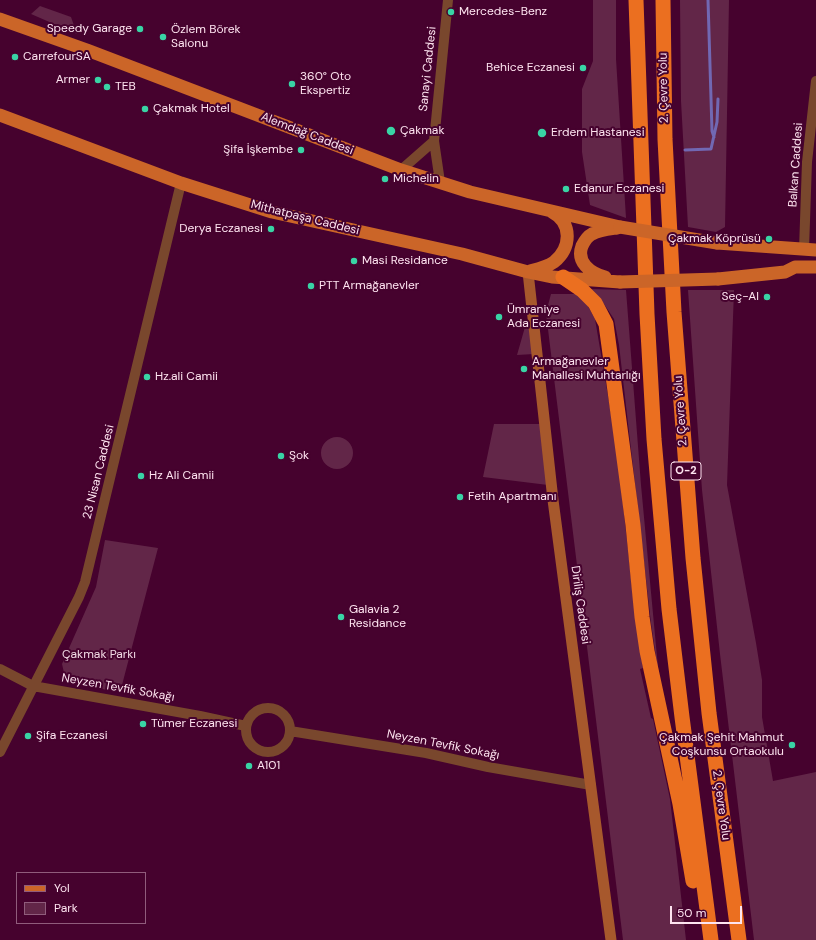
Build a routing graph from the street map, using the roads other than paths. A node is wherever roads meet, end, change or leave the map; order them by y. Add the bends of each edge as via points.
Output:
1 (448, 0) edge
2 (636, 0) edge
3 (663, 0) edge
4 (2, 21) edge
5 (816, 82) edge
6 (0, 115) edge
7 (434, 140) junction
8 (402, 170) junction
9 (181, 182) junction
10 (440, 182) junction
11 (548, 210) junction
12 (620, 227) junction
13 (810, 250) edge
14 (816, 267) edge
15 (528, 272) junction
16 (563, 278) junction
17 (620, 282) junction
18 (0, 669) edge
19 (33, 686) junction
20 (246, 726) junction
21 (290, 731) junction
22 (0, 752) edge
23 (591, 785) junction
24 (611, 940) edge
25 (704, 940) edge
26 (711, 940) edge
27 (739, 940) edge

1 - 7 street, Sanayi Caddesi
2 - 26 highway, 2. Çevre Yolu / O-2 via 654,439 670,617
3 - 27 highway, 2. Çevre Yolu / O-2 via 665,139 674,312 693,558 709,713
4 - 8 main road, Alemdağ Caddesi
5 - 13 street, Balkan Caddesi via 807,162
6 - 9 main road, Mithatpaşa Caddesi
7 - 8 street
7 - 10 street, Sanayi Caddesi
8 - 10 main road, Alemdağ Caddesi
9 - 15 main road, Mithatpaşa Caddesi via 272,212 462,254
9 - 19 street, 23 Nisan Caddesi via 85,582
10 - 11 main road, Alemdağ Caddesi via 470,192
11 - 12 main road, Alemdağ Caddesi
11 - 15 main road via 559,216 566,225 566,245 555,261 548,266
12 - 13 main road, bridge via 717,243
12 - 17 main road via 592,234 580,251 581,260 590,271
14 - 17 main road, bridge via 795,267 785,272 718,279
15 - 16 main road, Mithatpaşa Caddesi
15 - 23 main road, Diriliş Caddesi via 553,500
16 - 17 main road, Mithatpaşa Caddesi
16 - 25 highway via 582,290 595,303 606,324 647,651 680,804
18 - 19 street, Neyzen Tevfik Sokağı
19 - 20 street, Neyzen Tevfik Sokağı
19 - 22 street, 23 Nisan Caddesi
20 - 21 street via 252,714 264,708 271,708 283,713
20 - 21 street via 248,740 258,750 265,752 279,749 285,744
21 - 23 street, Neyzen Tevfik Sokağı via 426,753
23 - 24 main road, Diriliş Caddesi

